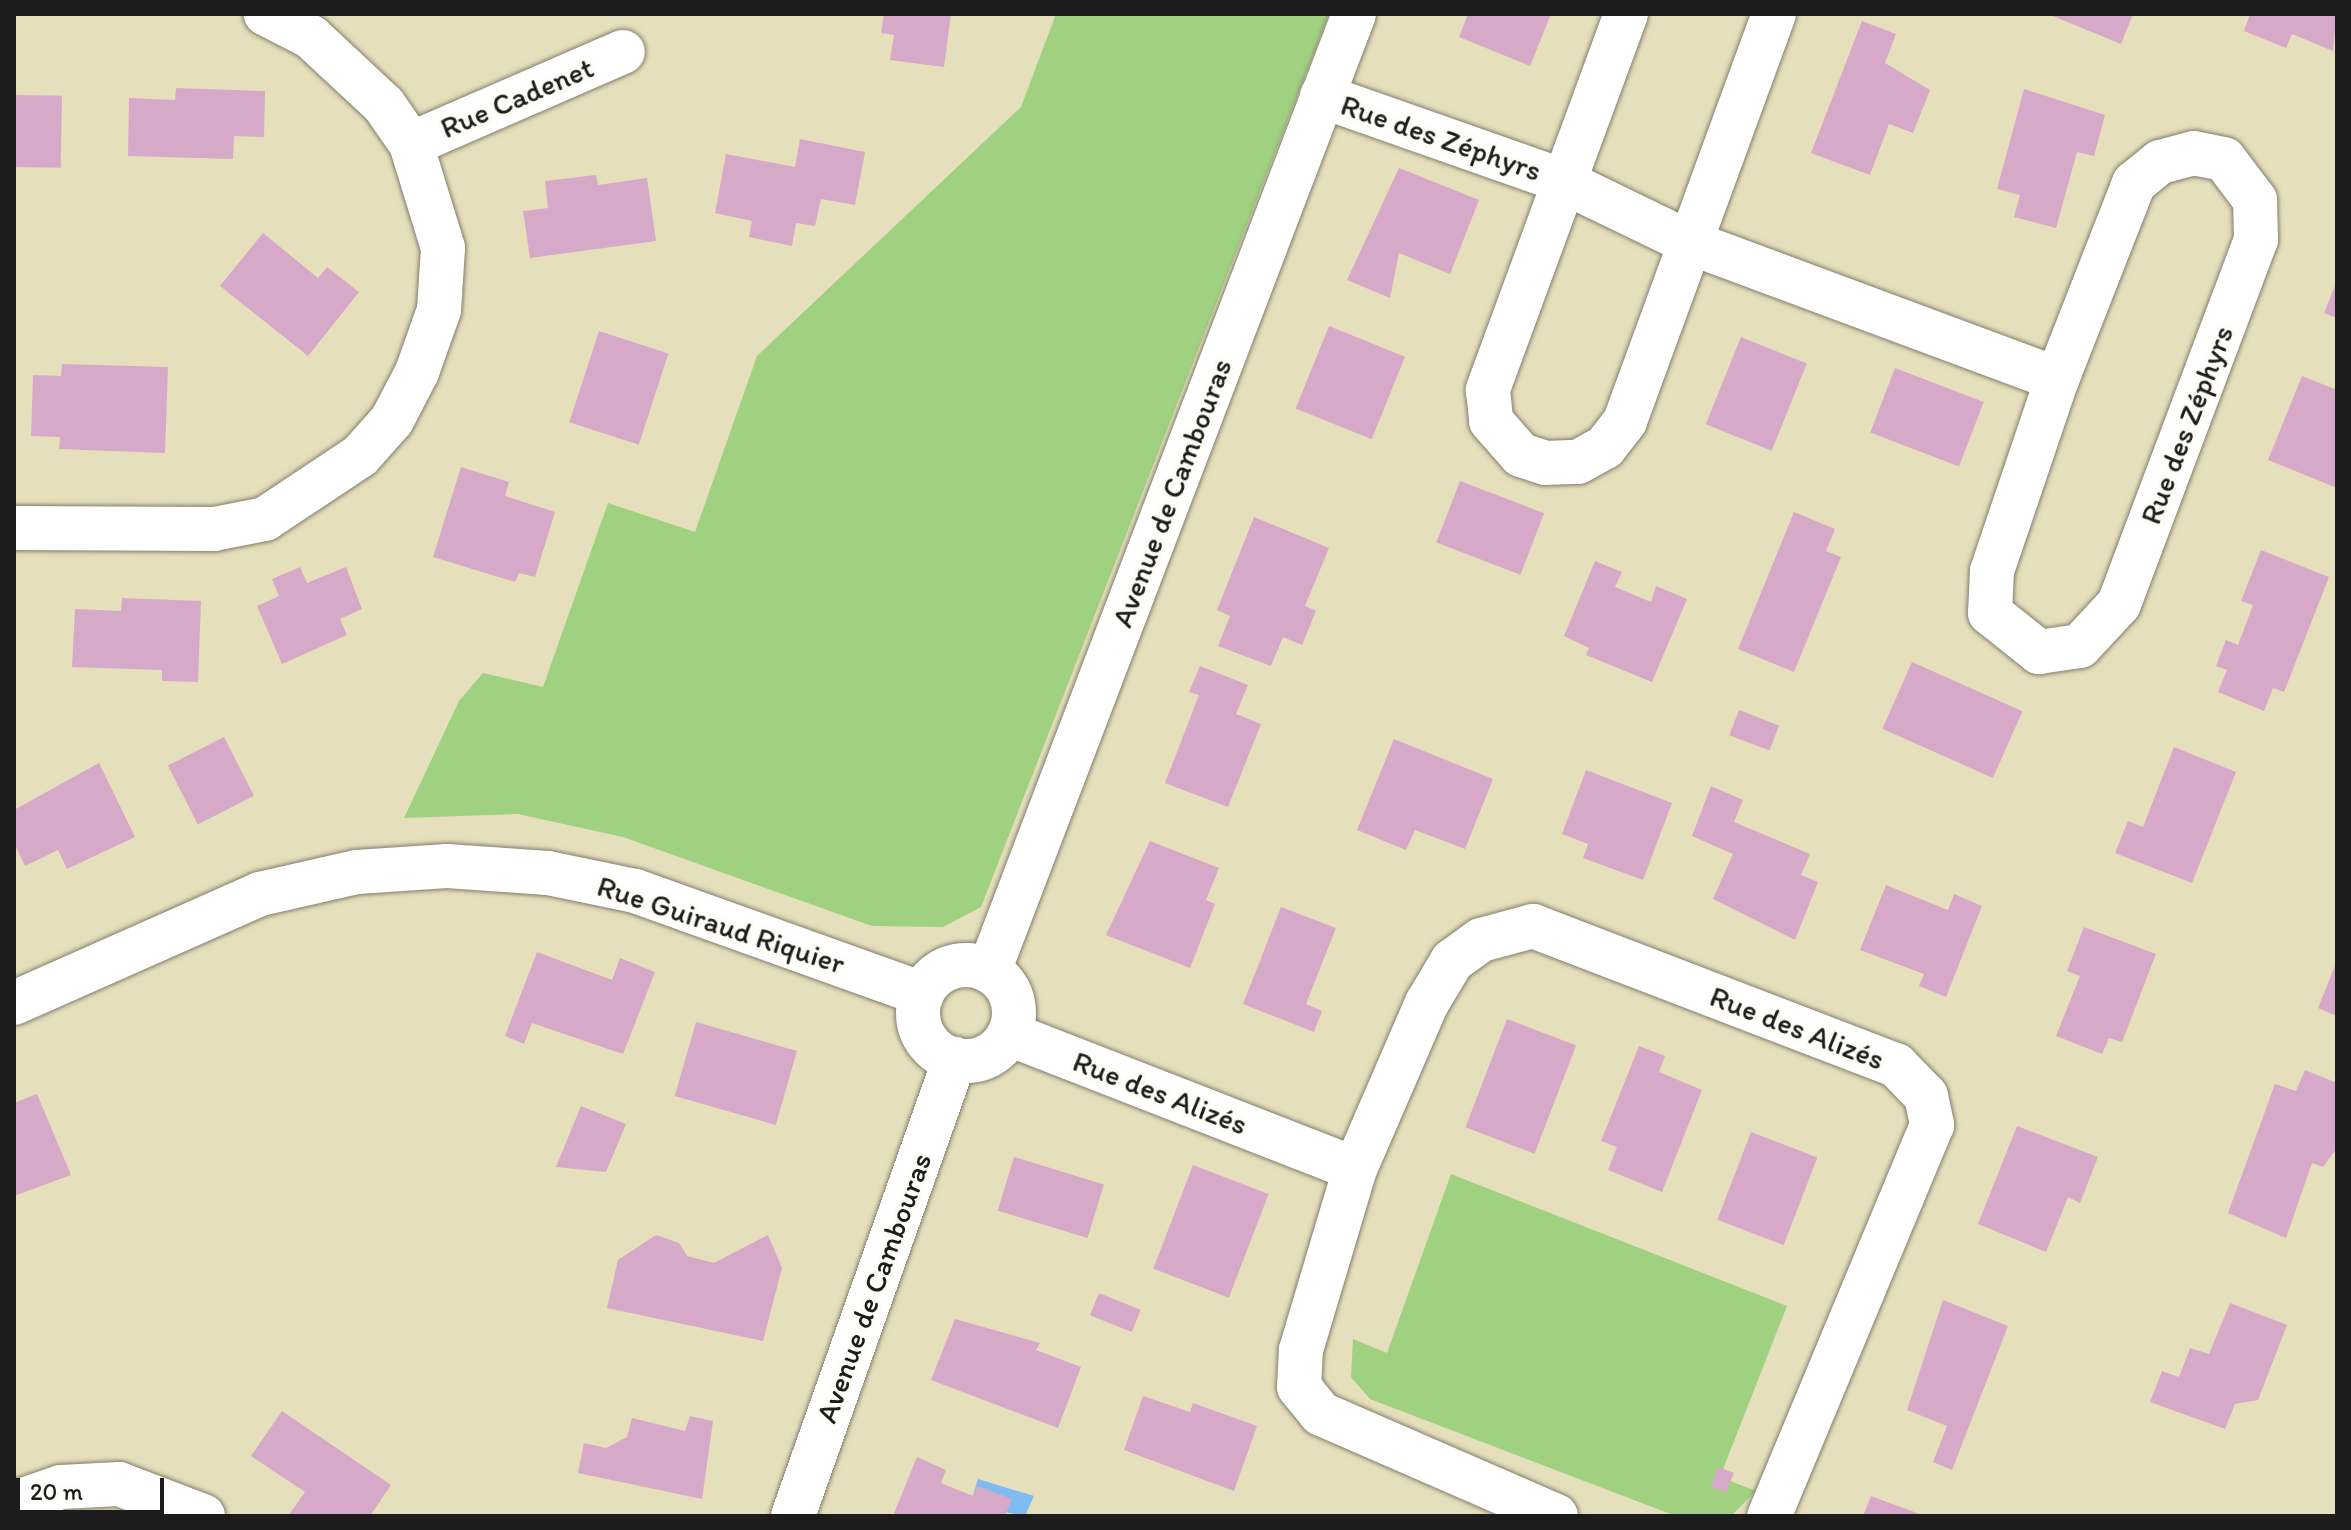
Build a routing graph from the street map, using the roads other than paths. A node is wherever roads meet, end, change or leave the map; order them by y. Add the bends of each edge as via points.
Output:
1 (266, 14) edge
2 (1354, 14) edge
3 (1626, 14) edge
4 (1774, 14) edge
5 (623, 52) dead end
6 (1322, 96) junction
7 (411, 144) junction
8 (1560, 180) junction
9 (1686, 241) junction
10 (2057, 379) junction
11 (14, 528) edge
12 (989, 971) junction
13 (922, 994) junction
14 (14, 1003) edge
15 (1009, 1034) junction
16 (955, 1059) junction
17 (1355, 1169) junction
18 (14, 1503) edge
19 (203, 1516) edge
20 (793, 1516) edge
21 (1556, 1516) edge
22 (1769, 1516) edge

1 - 7 street via 322,47 384,105
2 - 6 street, Avenue de Cambouras
3 - 8 street, Rue des Zéphyrs
4 - 9 street, Rue des Zéphyrs
5 - 7 street, Rue Cadenet
6 - 8 street, Rue des Zéphyrs
6 - 12 street, Avenue de Cambouras
7 - 11 street via 443,248 439,310 392,420 360,456 265,519 214,529
8 - 9 street, Rue des Zéphyrs
8 - 9 street, Rue des Zéphyrs via 1488,390 1491,421 1521,455 1578,462 1605,447 1625,421
9 - 10 street, Rue des Zéphyrs
10 - 10 street, Rue des Zéphyrs via 1992,571 1990,613 2039,652 2080,646 2119,604 2251,254 2255,200 2224,159 2194,153 2160,162 2134,183
12 - 13 street via 954,965
12 - 15 street via 1013,1002
13 - 14 street, Rue Guiraud Riquier via 635,891 548,873 447,866 357,872 260,894
13 - 16 street via 921,1030
15 - 16 street via 990,1054
15 - 17 street, Rue des Alizés
16 - 20 street, Avenue de Cambouras
17 - 21 street, Rue des Alizés via 1301,1350 1299,1387 1321,1414
17 - 22 street, Rue des Alizés via 1452,961 1481,940 1533,926 1896,1065 1926,1096 1932,1125
18 - 19 street via 61,1487 119,1484

